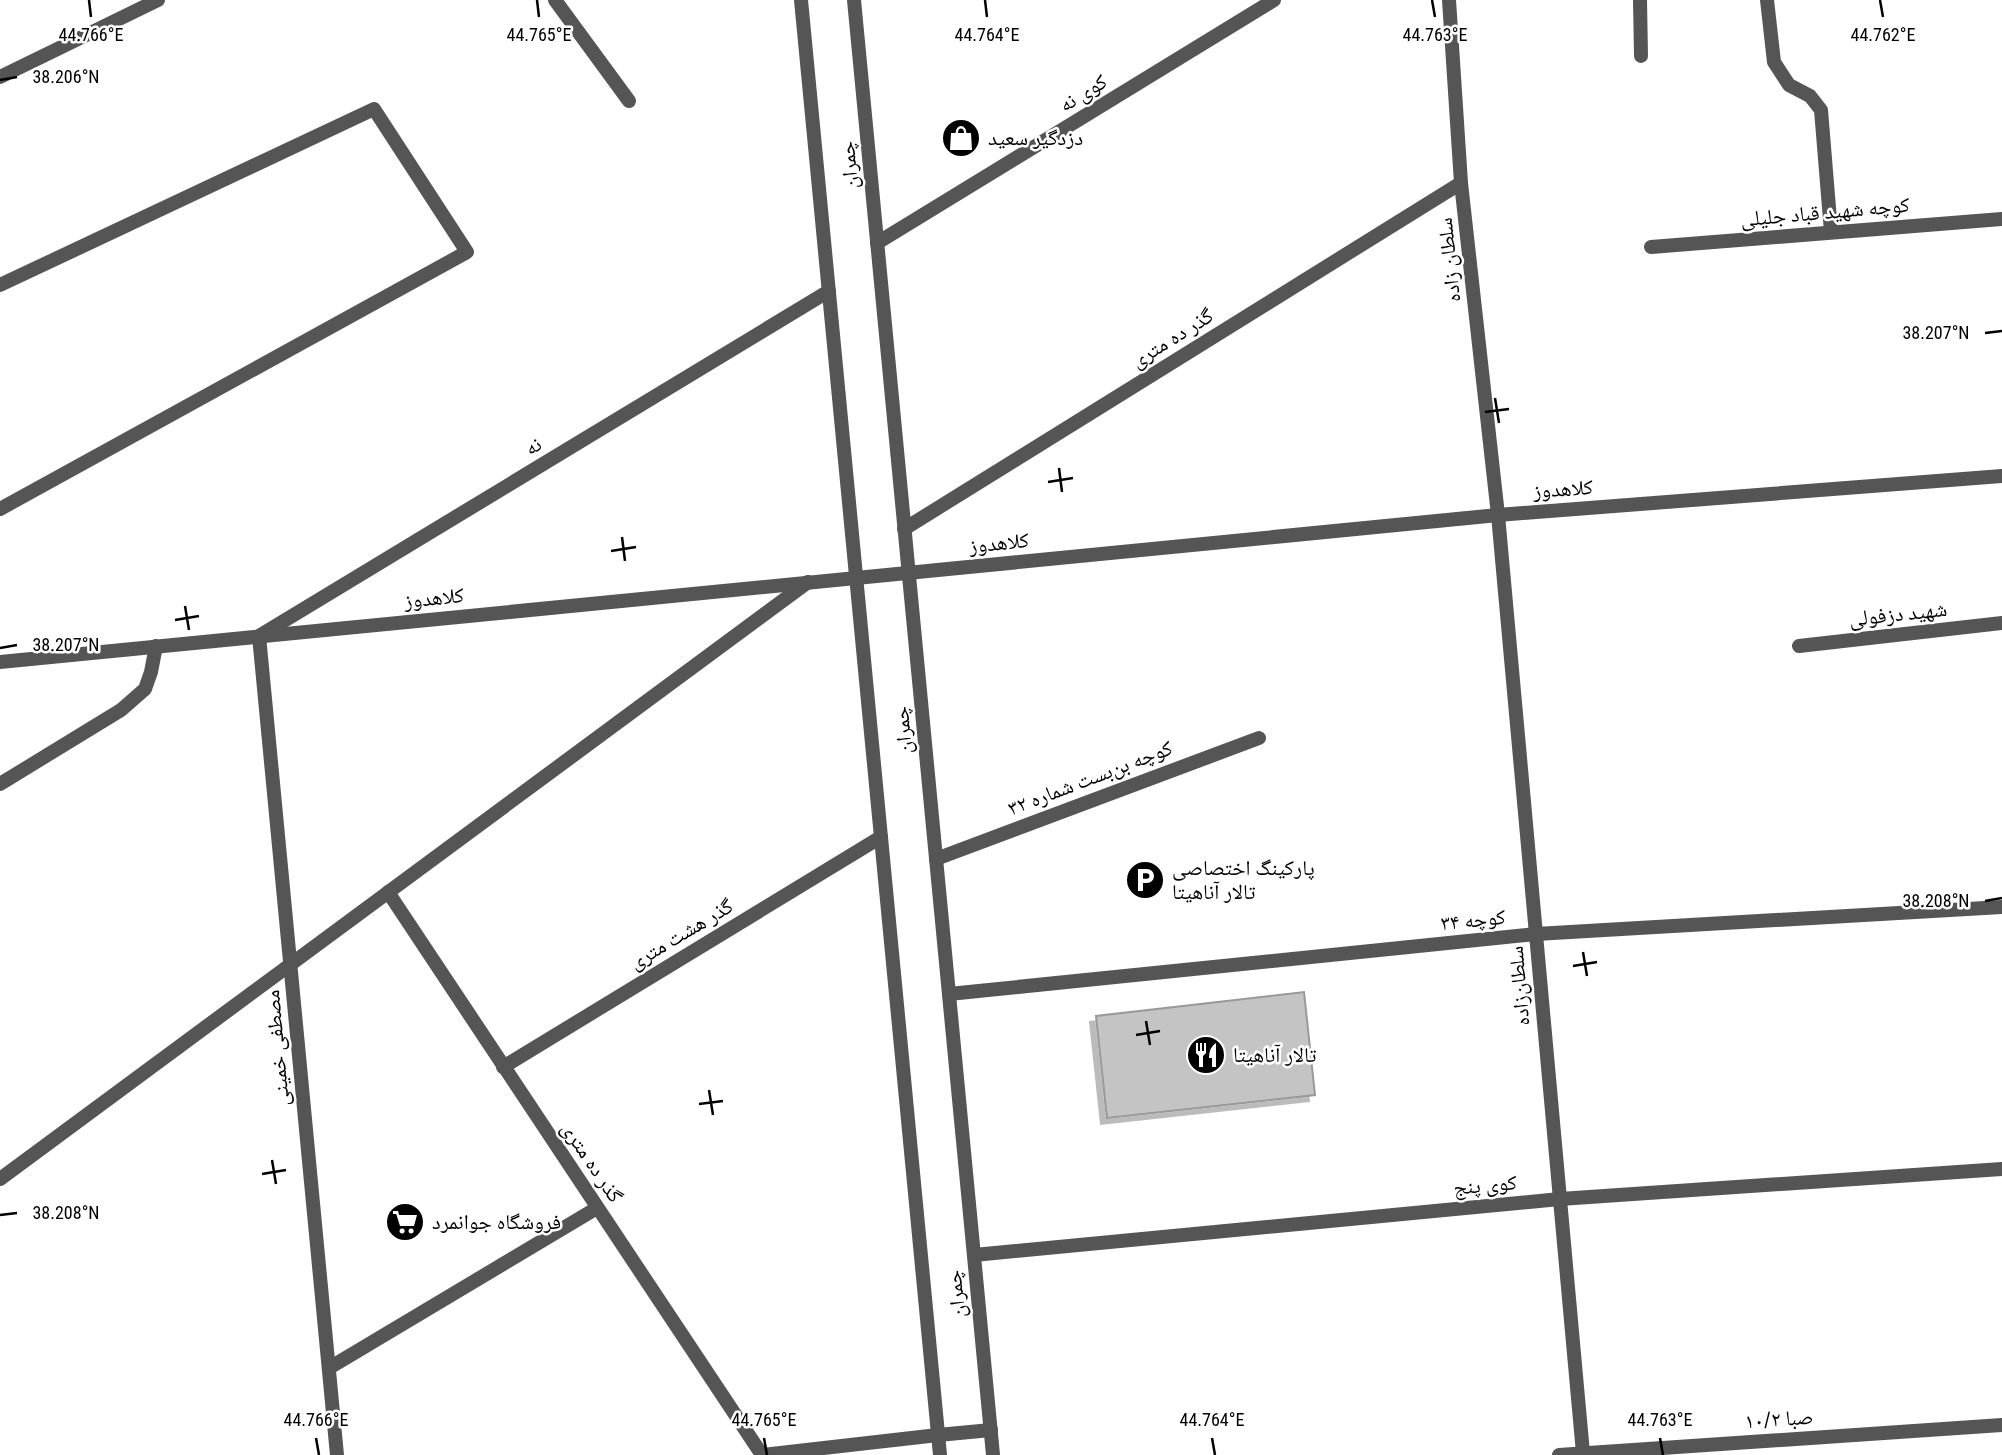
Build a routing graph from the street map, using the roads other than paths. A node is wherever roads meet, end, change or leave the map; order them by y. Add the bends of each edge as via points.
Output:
1 (159, 0) edge
2 (555, 0) edge
3 (801, 0) edge
4 (854, 0) edge
5 (1274, 0) edge
6 (1449, 0) edge
7 (1640, 0) edge
8 (1767, 0) edge
9 (1641, 56) dead end
10 (0, 77) edge
11 (629, 101) dead end
12 (1461, 183) junction
13 (2002, 219) edge
14 (1830, 232) junction
15 (877, 243) junction
16 (1651, 247) dead end
17 (0, 285) edge
18 (829, 291) junction
19 (2002, 476) edge
20 (0, 509) edge
21 (1498, 515) junction
22 (904, 529) junction
23 (909, 572) junction
24 (856, 578) junction
25 (808, 582) junction
26 (2002, 624) edge
27 (259, 636) junction
28 (156, 646) junction
29 (1799, 646) dead end
30 (0, 662) edge
31 (1259, 738) dead end
32 (0, 785) edge
33 (881, 837) junction
34 (936, 859) junction
35 (388, 892) junction
36 (2002, 907) edge
37 (1536, 934) junction
38 (290, 964) junction
39 (949, 994) junction
40 (503, 1067) junction
41 (2002, 1169) edge
42 (0, 1179) edge
43 (1560, 1199) junction
44 (597, 1208) junction
45 (974, 1255) junction
46 (329, 1367) junction
47 (2002, 1425) edge
48 (990, 1430) junction
49 (938, 1435) junction
50 (1583, 1453) junction
51 (337, 1455) edge
52 (762, 1455) edge
53 (940, 1455) edge
54 (993, 1455) edge
55 (1559, 1455) edge

1 - 10 street
2 - 11 street
3 - 18 street, چمران
4 - 15 street, چمران
5 - 15 street, کوی نه
6 - 12 street, سلطان زاده
7 - 9 street
8 - 14 street via 1774,62 1790,85 1810,96 1821,110
12 - 21 street, سلطان زاده
12 - 22 street, گذر ده متری
13 - 14 street, کوچه شهید قباد جلیلی
14 - 16 street, کوچه شهید قباد جلیلی
15 - 22 street, چمران
17 - 20 street via 374,109 467,252
18 - 24 street, چمران
18 - 27 street, نه
19 - 21 street, کلاهدوز
21 - 23 street, کلاهدوز
21 - 37 street, سلطان‌زاده
22 - 23 street, چمران
23 - 24 street, کلاهدوز
23 - 34 street, چمران
24 - 25 street, کلاهدوز
24 - 33 street, چمران
25 - 27 street, کلاهدوز
25 - 35 street
26 - 29 street, شهید دزفولی
27 - 28 street, کلاهدوز
27 - 38 street, مصطفی خمینی
28 - 30 street, کلاهدوز
28 - 32 street via 145,689 121,710
31 - 34 street, کوچه بن‌بست شماره ۳۲
33 - 40 street, گذر هشت متری
33 - 49 street, چمران
34 - 39 street, چمران
35 - 38 street
35 - 40 street, گذر ده متری
36 - 37 street, کوچه ۳۴
37 - 39 street, کوچه ۳۴
37 - 43 street, سلطان‌زاده
38 - 42 street
38 - 46 street, مصطفی خمینی
39 - 45 street, چمران
40 - 44 street, گذر ده متری
41 - 43 street, کوی پنج
43 - 45 street, کوی پنج
43 - 50 street, سلطان‌زاده
44 - 46 street
44 - 52 street, گذر ده متری
45 - 48 street, چمران
46 - 51 street, مصطفی خمینی
47 - 50 street, صبا ۱۰/۲
48 - 49 street
48 - 54 street, چمران
49 - 52 street
49 - 53 street, چمران
50 - 55 street, صبا ۱۰/۲

